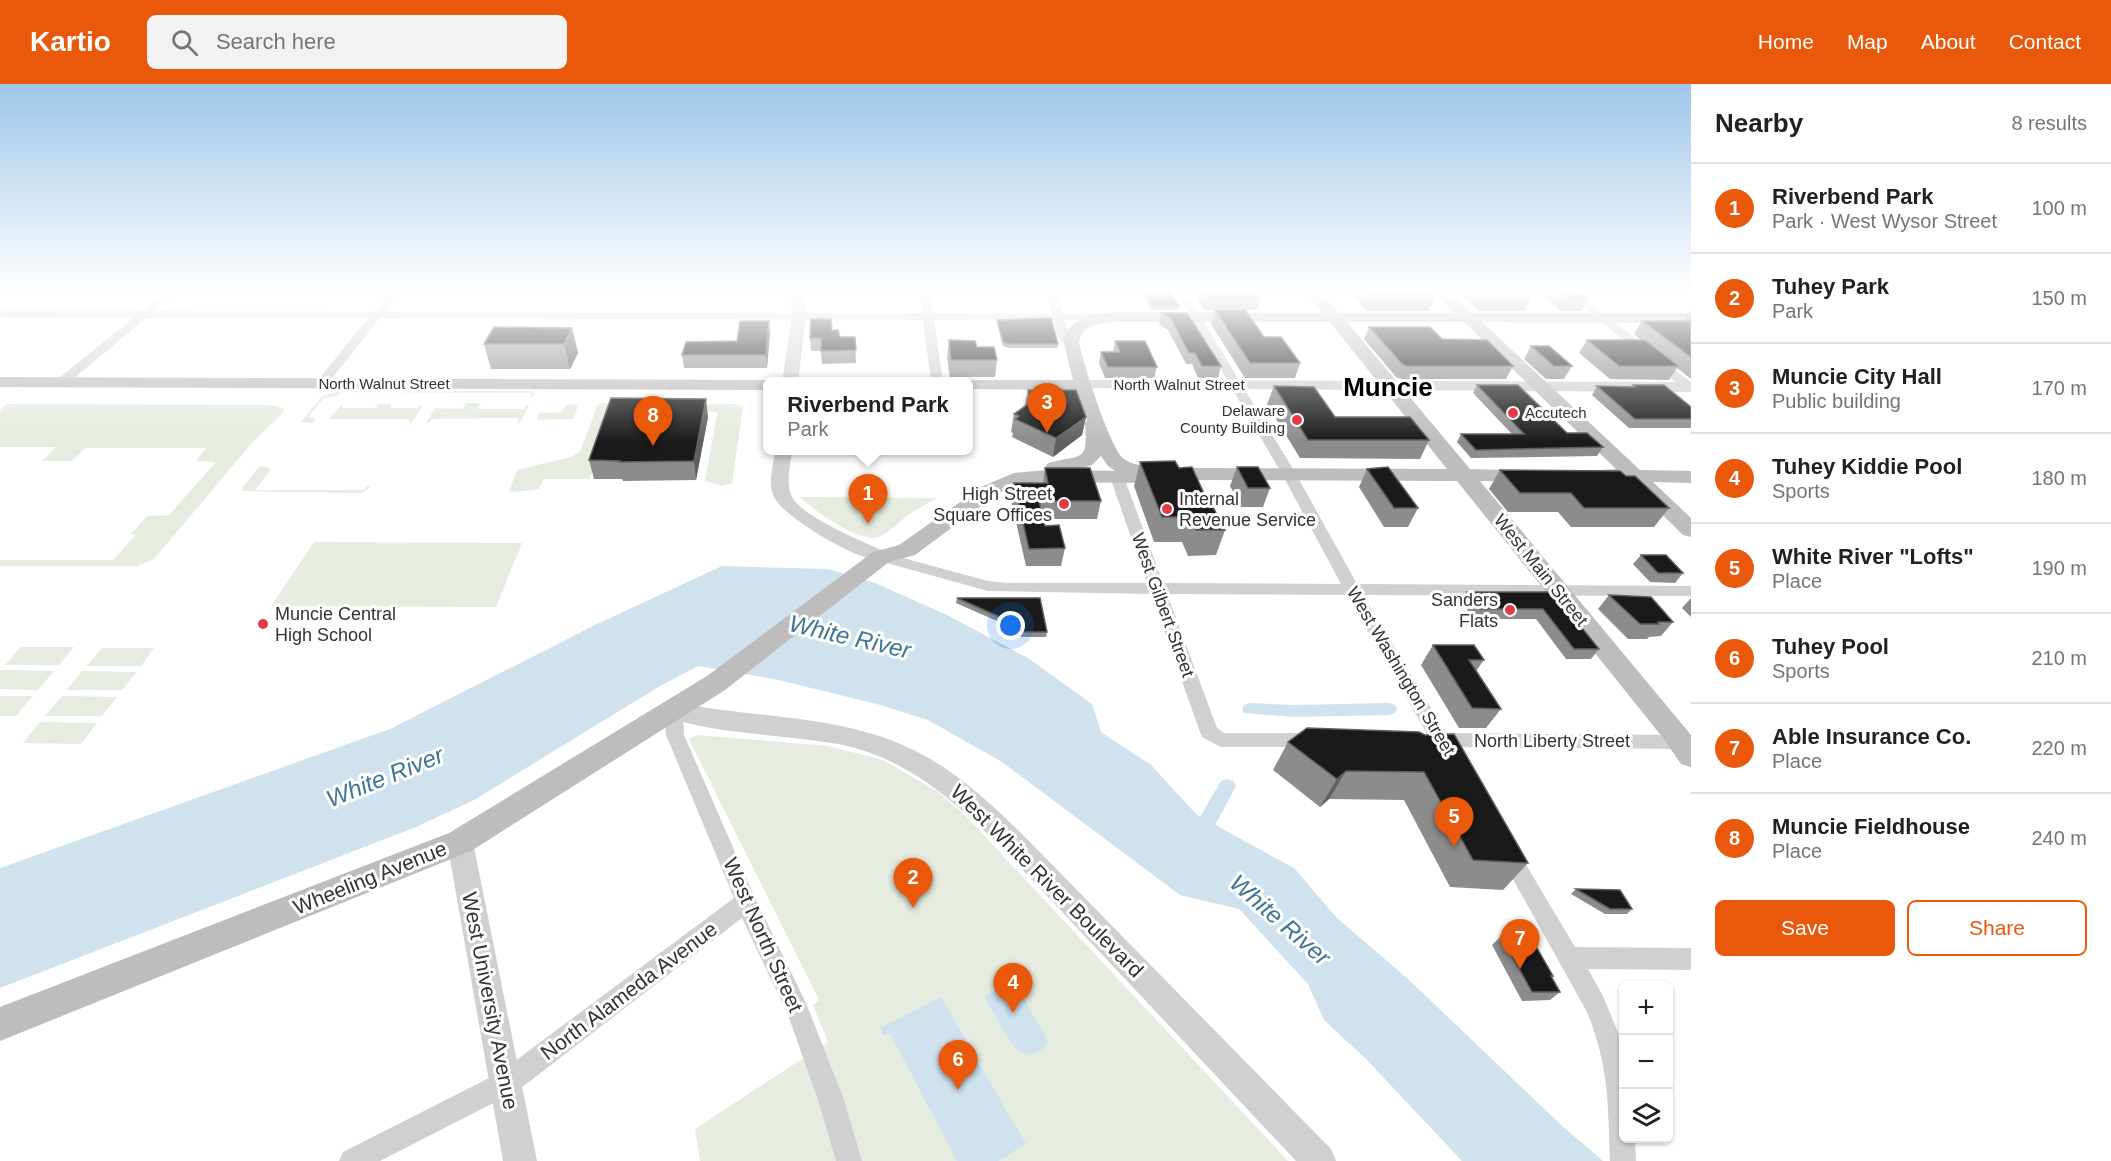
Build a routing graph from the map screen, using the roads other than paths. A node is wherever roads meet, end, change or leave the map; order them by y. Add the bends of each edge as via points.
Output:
1 (111, 341) edge
2 (355, 341) edge
3 (796, 341) edge
4 (932, 341) edge
5 (1067, 341) edge
6 (1072, 341) edge
7 (1210, 341) edge
8 (1354, 341) edge
9 (1494, 341) edge
10 (1633, 341) edge
11 (1071, 345) junction
12 (791, 377) edge
13 (936, 377) edge
14 (0, 382) edge
15 (62, 382) junction
16 (321, 384) junction
17 (696, 384) junction
18 (973, 384) edge
19 (763, 385) edge
20 (1085, 385) junction
21 (1236, 385) junction
22 (1390, 386) junction
23 (1542, 386) junction
24 (1691, 388) edge
25 (763, 394) edge
26 (1095, 416) junction
27 (783, 455) edge
28 (1289, 474) junction
29 (1167, 475) junction
30 (1462, 475) junction
31 (1546, 475) edge
32 (1569, 475) edge
33 (1633, 475) junction
34 (1117, 477) junction
35 (1691, 477) edge
36 (1691, 530) edge
37 (881, 557) junction
38 (1156, 588) junction
39 (1352, 590) junction
40 (1558, 590) junction
41 (1691, 591) edge
42 (674, 711) junction
43 (1328, 740) edge
44 (1432, 740) junction
45 (1688, 747) edge
46 (1460, 772) edge
47 (1501, 840) edge
48 (460, 842) junction
49 (746, 902) junction
50 (1569, 958) junction
51 (1691, 958) edge
52 (1, 1030) edge
53 (508, 1082) junction
54 (352, 1161) edge
55 (520, 1161) edge
56 (849, 1161) edge
57 (1319, 1161) edge
58 (1623, 1161) edge

1 - 15 street
2 - 16 street
3 - 12 street
4 - 13 street
5 - 11 street
6 - 11 main road
7 - 21 street, West Washington Street
8 - 22 main road, West Main Street
9 - 23 main road
10 - 24 street
11 - 20 main road
14 - 15 main road, North Walnut Street
15 - 16 main road, North Walnut Street
16 - 17 main road, North Walnut Street
17 - 19 main road, North Walnut Street
17 - 25 main road
18 - 20 main road, North Walnut Street
20 - 21 street, North Walnut Street
20 - 26 main road
21 - 22 street, North Walnut Street
21 - 28 street, West Washington Street
22 - 23 street, North Walnut Street
22 - 30 main road, West Main Street
23 - 24 street, North Walnut Street
23 - 33 main road
26 - 29 main road via 1114,461 1130,470
26 - 37 main road via 1096,449 1086,460 994,475 888,544
27 - 37 street via 780,488 785,501 814,523
28 - 29 main road
28 - 30 main road
28 - 39 street, West Washington Street
29 - 34 main road
30 - 31 main road
30 - 40 main road, West Main Street
32 - 33 main road
33 - 35 main road
33 - 36 main road
34 - 37 main road via 1014,479 990,490 907,550
34 - 38 street, West Gilbert Street
37 - 38 street via 998,588
37 - 42 main road, Wheeling Avenue
38 - 39 street
38 - 43 street, West Gilbert Street via 1209,732 1221,740
39 - 40 street
39 - 44 street, West Washington Street
40 - 41 street
40 - 45 main road, West Main Street
42 - 48 main road, Wheeling Avenue
42 - 49 street, West North Street via 675,735
42 - 57 street, West White River Boulevard via 859,739 900,754 940,777 1014,843
44 - 45 street, North Liberty Street
44 - 46 street, West Washington Street
47 - 50 street
48 - 52 main road, Wheeling Avenue
48 - 53 street, West University Avenue
49 - 53 street, North Alameda Avenue
49 - 56 street, West North Street via 798,1011
50 - 51 street
50 - 58 street via 1610,1037 1620,1083
53 - 54 street, North Alameda Avenue
53 - 55 street, West University Avenue

